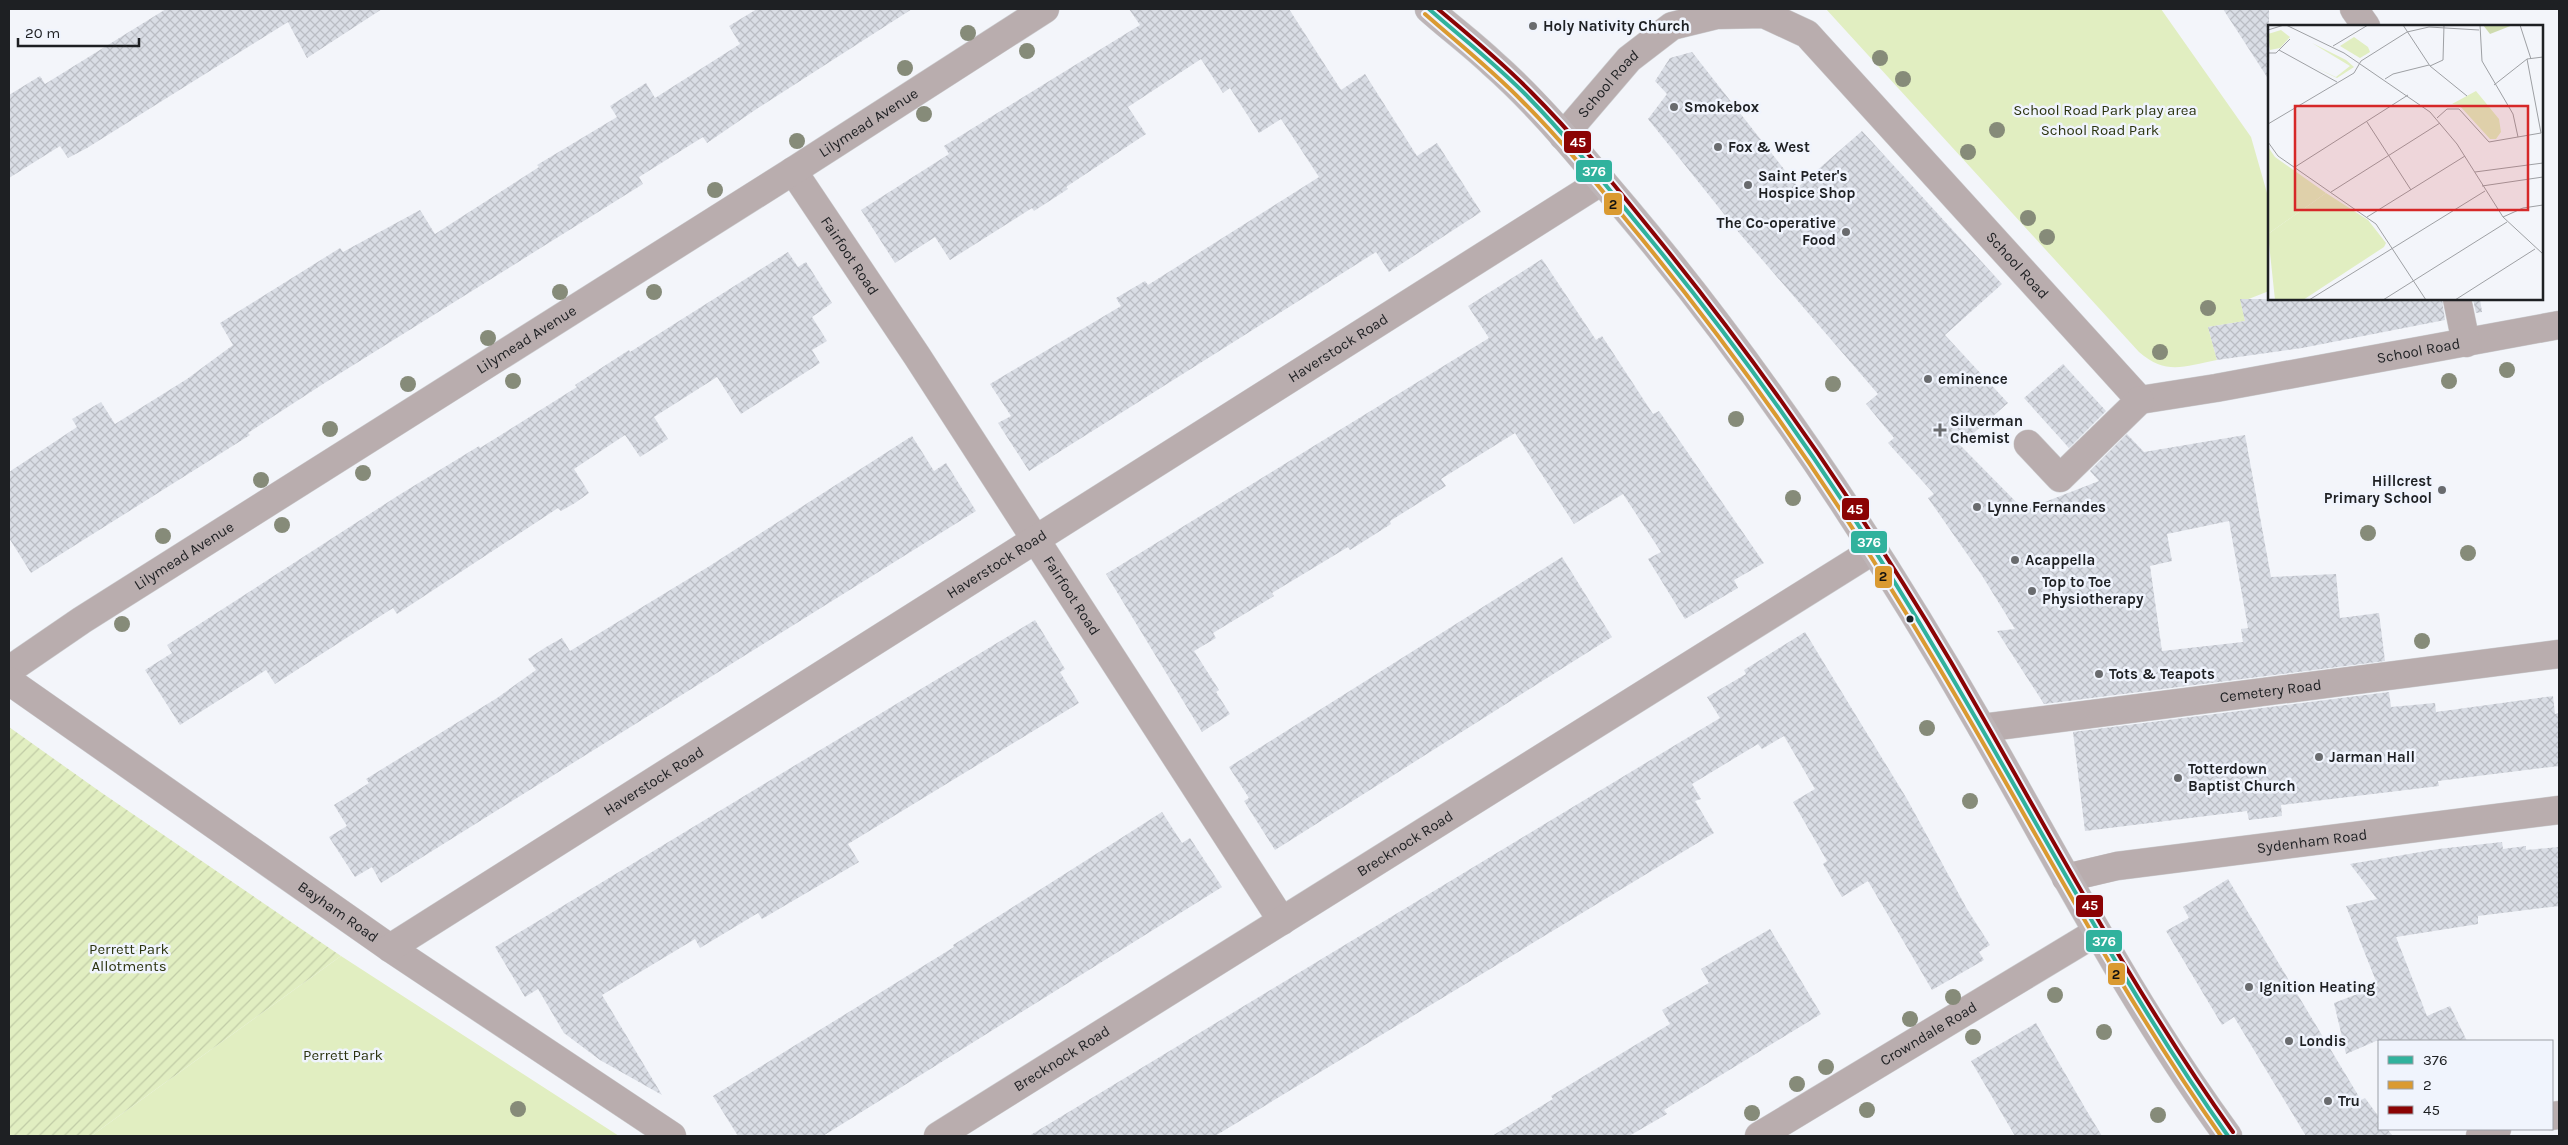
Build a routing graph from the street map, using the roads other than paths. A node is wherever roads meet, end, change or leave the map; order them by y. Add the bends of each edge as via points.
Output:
1 (1045, 9) edge
2 (1428, 9) edge
3 (2354, 9) edge
4 (2365, 25) edge
5 (1564, 136) junction
6 (794, 170) junction
7 (1602, 181) junction
8 (2457, 300) edge
9 (2559, 326) edge
10 (2466, 343) junction
11 (2140, 400) junction
12 (2028, 444) dead end
13 (1034, 540) junction
14 (1874, 550) junction
15 (2559, 654) edge
16 (9, 670) edge
17 (9, 681) edge
18 (1982, 728) junction
19 (2559, 810) edge
20 (2066, 878) junction
21 (1282, 921) junction
22 (2097, 932) junction
23 (390, 948) junction
24 (2495, 1130) edge
25 (672, 1136) edge
26 (938, 1136) edge
27 (1759, 1136) edge
28 (2228, 1136) edge
29 (2480, 1136) edge

1 - 6 street, Lilymead Avenue
2 - 5 highway via 1492,62
3 - 4 street
5 - 7 highway
5 - 11 street, School Road via 1629,59 1672,26 1717,15 1764,14 1807,34
6 - 13 street, Fairfoot Road
6 - 16 street, Lilymead Avenue via 90,615
7 - 13 street, Haverstock Road
7 - 14 highway via 1667,258 1722,331
8 - 10 street
9 - 10 street, School Road
10 - 11 street, School Road
11 - 12 street via 2060,478
13 - 21 street, Fairfoot Road
13 - 23 street, Haverstock Road
14 - 18 highway
14 - 21 street, Brecknock Road
15 - 18 street, Cemetery Road
17 - 23 street, Bayham Road
18 - 20 highway
19 - 20 street, Sydenham Road via 2117,866
20 - 22 highway
21 - 26 street, Brecknock Road
22 - 27 street, Crowndale Road
22 - 28 highway via 2191,1086
23 - 25 street, Bayham Road
24 - 29 street

